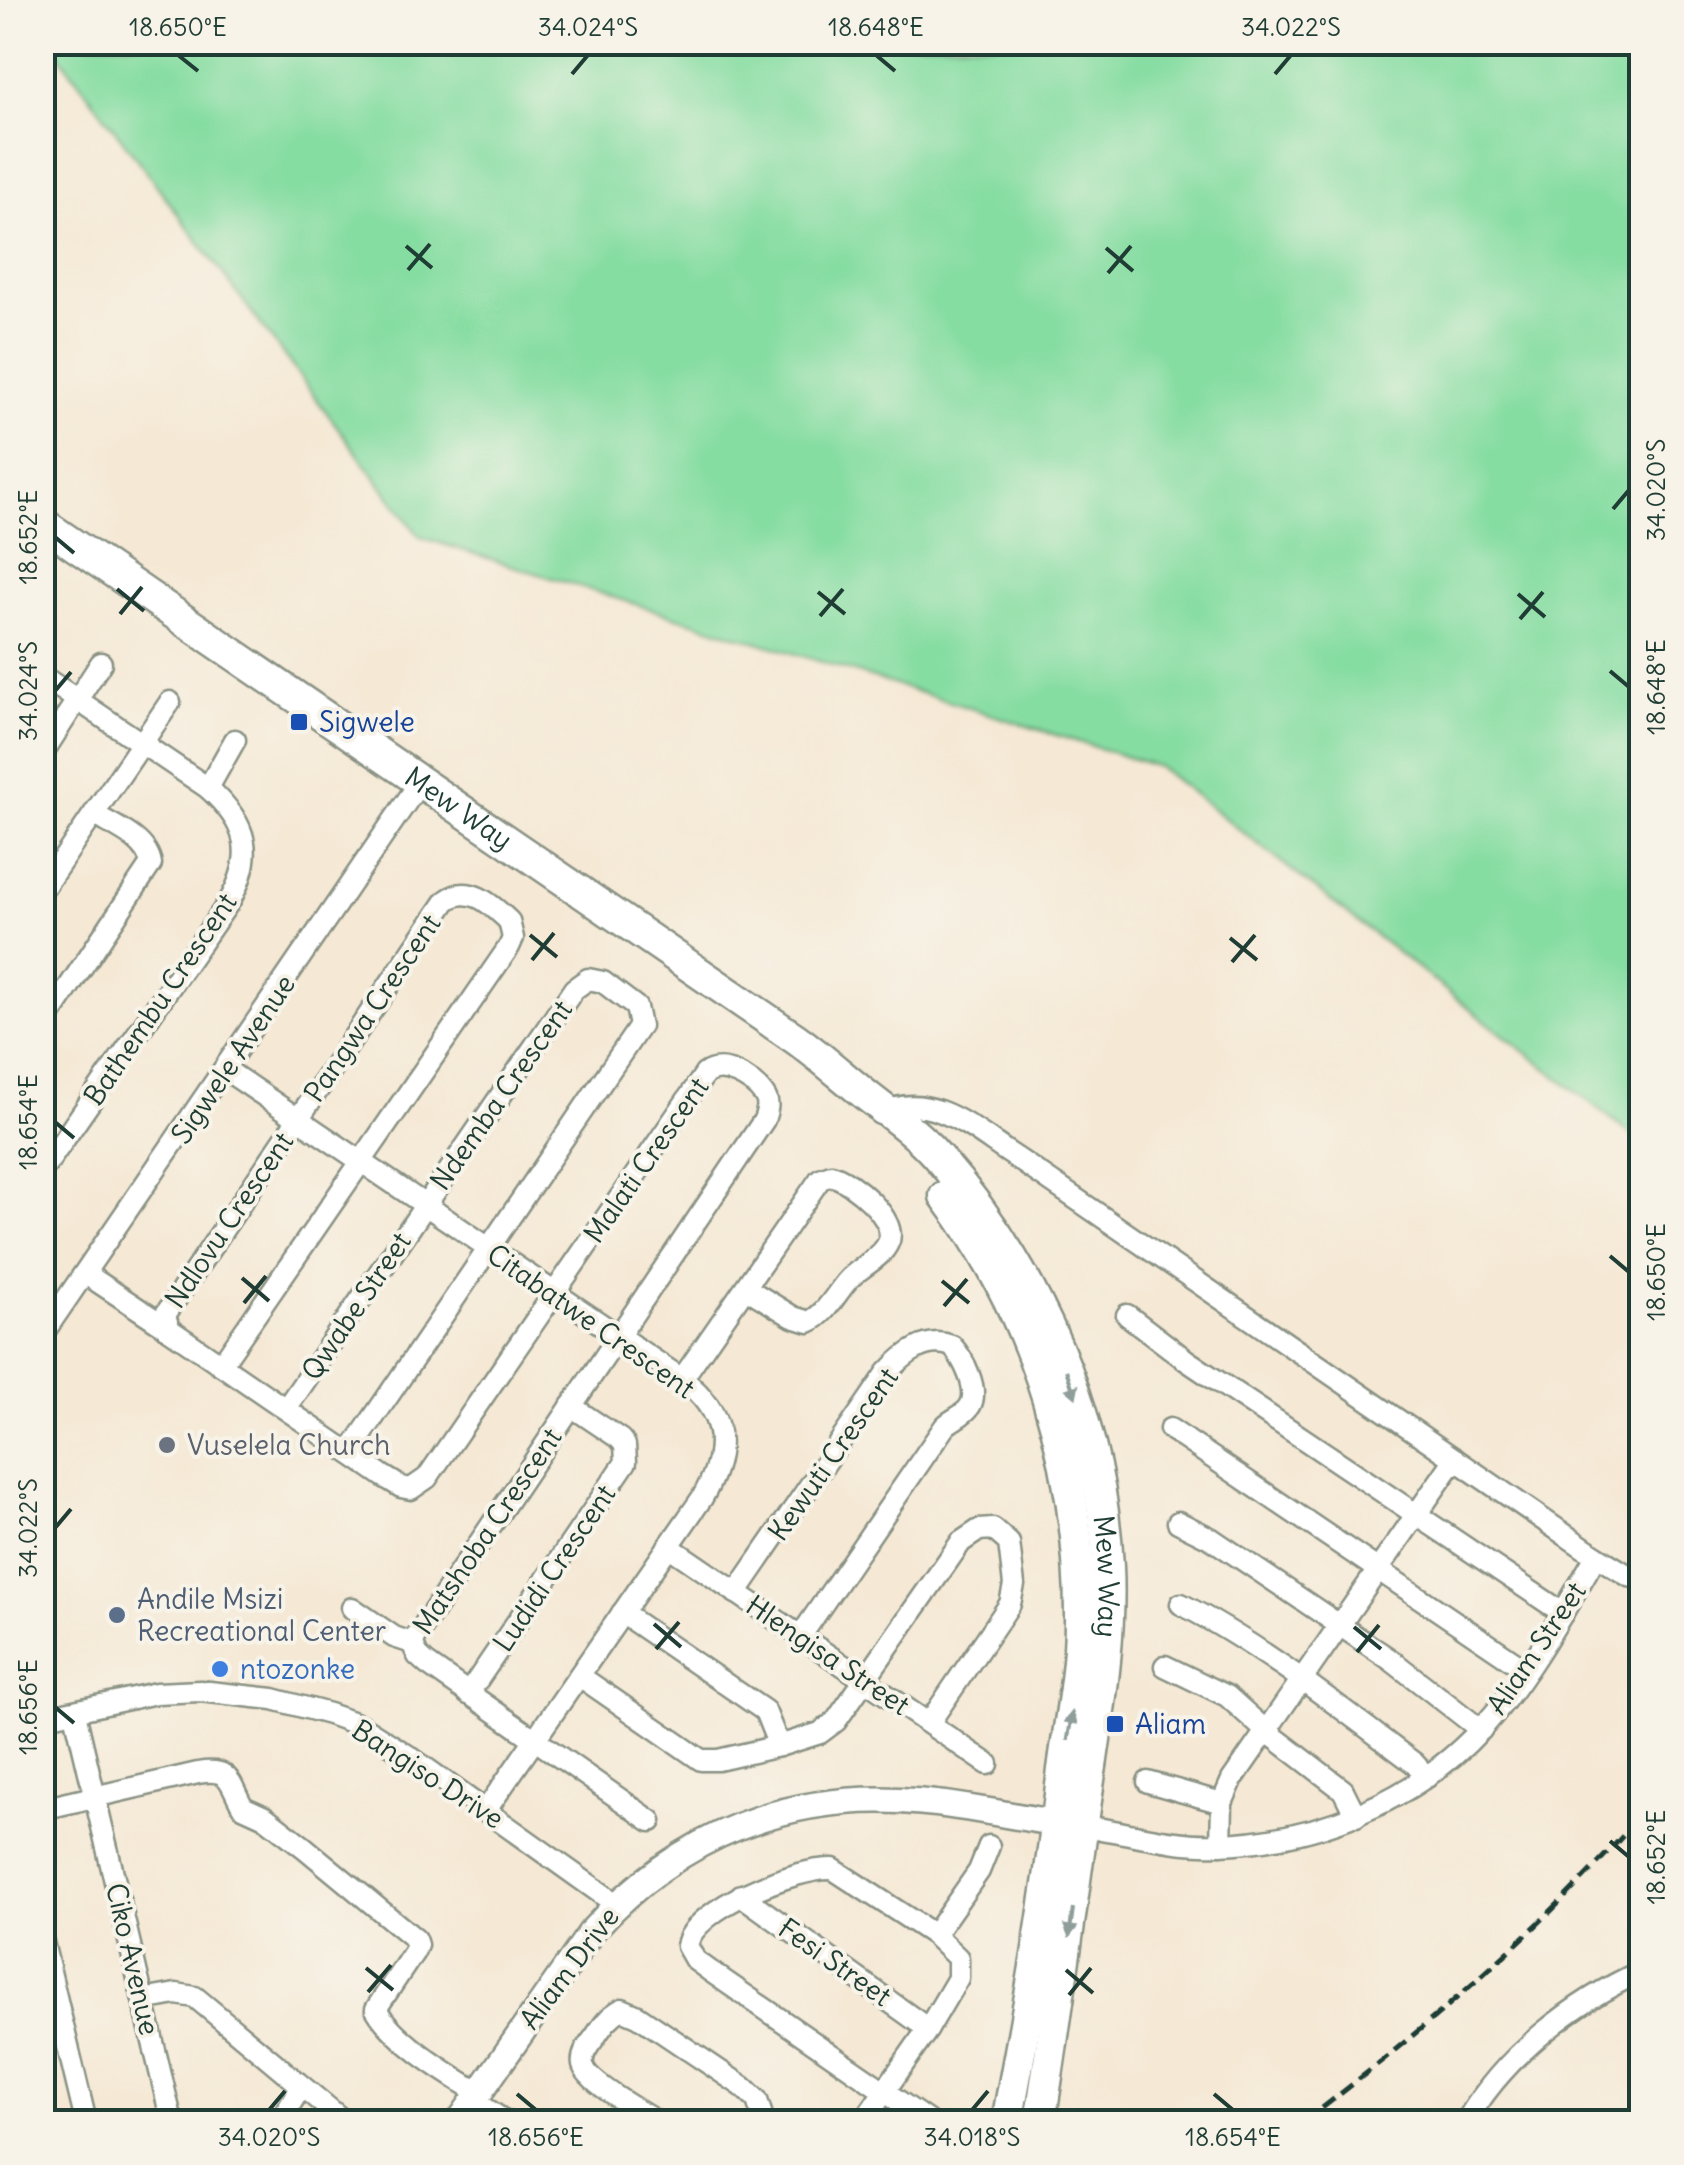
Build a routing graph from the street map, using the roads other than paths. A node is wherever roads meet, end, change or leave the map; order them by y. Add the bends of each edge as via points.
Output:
1 (42, 523) edge
2 (101, 663) dead end
3 (42, 676) edge
4 (79, 701) junction
5 (170, 702) dead end
6 (236, 740) dead end
7 (141, 744) junction
8 (42, 754) edge
9 (420, 782) junction
10 (208, 788) junction
11 (95, 815) junction
12 (42, 890) edge
13 (42, 1027) edge
14 (226, 1070) junction
15 (879, 1108) junction
16 (298, 1117) junction
17 (361, 1160) junction
18 (42, 1171) edge
19 (424, 1205) junction
20 (488, 1250) junction
21 (86, 1274) junction
22 (746, 1288) junction
23 (553, 1292) junction
24 (49, 1311) edge
25 (1127, 1315) dead end
26 (169, 1329) junction
27 (42, 1335) edge
28 (617, 1336) junction
29 (221, 1365) junction
30 (682, 1379) junction
31 (571, 1406) junction
32 (287, 1408) junction
33 (1170, 1429) dead end
34 (350, 1452) junction
35 (1455, 1458) junction
36 (1417, 1514) junction
37 (1178, 1522) dead end
38 (668, 1546) junction
39 (1596, 1556) junction
40 (1380, 1569) junction
41 (1642, 1579) edge
42 (736, 1593) junction
43 (1181, 1604) dead end
44 (352, 1608) dead end
45 (622, 1613) junction
46 (1563, 1613) junction
47 (1339, 1627) junction
48 (800, 1637) junction
49 (412, 1643) junction
50 (1165, 1666) dead end
51 (1525, 1670) junction
52 (581, 1676) junction
53 (864, 1680) junction
54 (1302, 1680) junction
55 (468, 1694) junction
56 (75, 1713) junction
57 (42, 1718) edge
58 (929, 1724) junction
59 (1481, 1730) junction
60 (1266, 1731) junction
61 (536, 1740) junction
62 (779, 1746) junction
63 (988, 1764) dead end
64 (1427, 1777) junction
65 (1148, 1782) dead end
66 (94, 1796) junction
67 (1222, 1803) junction
68 (42, 1808) edge
69 (486, 1810) junction
70 (1356, 1816) junction
71 (651, 1820) dead end
72 (1070, 1824) junction
73 (1222, 1844) junction
74 (988, 1846) dead end
75 (741, 1896) junction
76 (616, 1904) junction
77 (934, 1935) junction
78 (42, 1938) edge
79 (1642, 1971) edge
80 (143, 2000) junction
81 (928, 2028) junction
82 (300, 2087) junction
83 (885, 2092) junction
84 (476, 2097) junction
85 (86, 2122) edge
86 (172, 2122) edge
87 (279, 2122) edge
88 (345, 2122) edge
89 (458, 2122) edge
90 (506, 2122) edge
91 (657, 2122) edge
92 (764, 2122) edge
93 (863, 2122) edge
94 (930, 2122) edge
95 (1008, 2122) edge
96 (1040, 2122) edge
97 (1466, 2122) edge

1 - 9 main road, Mew Way
2 - 4 street
3 - 4 street, Bathembu Crescent
4 - 7 street, Bathembu Crescent
4 - 8 street
5 - 7 street
6 - 10 street
7 - 10 street, Bathembu Crescent
7 - 11 street
9 - 14 street, Sigwele Avenue
9 - 15 main road, Mew Way via 796,1039
10 - 18 street, Bathembu Crescent via 238,822 245,862 239,883
11 - 12 street
11 - 13 street via 138,842 151,864
14 - 16 street, Citabatwe Crescent
14 - 21 street, Sigwele Avenue
15 - 35 street via 922,1104 959,1122
15 - 72 main road, Mew Way via 992,1266 1022,1326 1058,1436 1076,1536 1080,1621
16 - 17 street, Citabatwe Crescent
16 - 17 street, Pangwa Crescent via 446,900 471,893 514,930 509,947
16 - 26 street, Ndlovu Crescent via 168,1308
17 - 19 street, Citabatwe Crescent
17 - 29 street
19 - 20 street, Citabatwe Crescent
19 - 20 street, Ndemba Crescent via 574,989 588,979 603,982 636,1007 640,1026
19 - 32 street, Qwabe Street
20 - 23 street, Citabatwe Crescent
20 - 34 street
21 - 24 street, Sigwele Avenue
21 - 26 street
22 - 22 street via 810,1322 886,1247 889,1230 865,1194 826,1176 814,1184
22 - 30 street
23 - 28 street, Citabatwe Crescent
23 - 28 street, Malati Crescent via 705,1074 728,1069 762,1092 764,1120
23 - 34 street, Ndlovu Crescent via 420,1485 401,1487
24 - 27 street, Sigwele Avenue
25 - 36 street
26 - 29 street, Ndlovu Crescent
28 - 30 street, Citabatwe Crescent
28 - 31 street, Matshoba Crescent
29 - 32 street, Ndlovu Crescent
30 - 38 street, Citabatwe Crescent via 706,1402 721,1450 712,1481
31 - 49 street, Matshoba Crescent
31 - 55 street, Ludidi Crescent via 620,1439 626,1462
32 - 34 street, Ndlovu Crescent
33 - 40 street
35 - 36 street
35 - 39 street
36 - 40 street
36 - 46 street
37 - 47 street
38 - 42 street, Hlengisa Street
38 - 45 street, Citabatwe Crescent
39 - 41 street
39 - 46 street, Aliam Street
40 - 47 street
40 - 51 street
42 - 48 street, Hlengisa Street
42 - 48 street, Kewuti Crescent via 888,1372 918,1347 952,1346 972,1386 970,1409 945,1426
43 - 54 street
44 - 49 street
45 - 52 street, Citabatwe Crescent
45 - 62 street via 765,1711
46 - 51 street, Aliam Street
47 - 54 street
47 - 59 street
48 - 53 street, Hlengisa Street
49 - 55 street, Matshoba Crescent via 418,1656
50 - 60 street via 1227,1696
51 - 59 street, Aliam Street
52 - 61 street, Citabatwe Crescent
52 - 62 street via 702,1760
53 - 58 street, Hlengisa Street
53 - 58 street via 960,1542 979,1530 998,1532 1010,1548 1010,1604
53 - 62 street via 829,1728
54 - 60 street
54 - 64 street
55 - 61 street, Matshoba Crescent
56 - 57 street, Bangiso Drive
56 - 66 street, Ciko Avenue
56 - 69 street, Bangiso Drive via 156,1693 200,1690 288,1702 360,1725
58 - 63 street, Hlengisa Street
59 - 64 street, Aliam Street
60 - 67 street
60 - 70 street via 1343,1790
61 - 69 street, Citabatwe Crescent
61 - 71 street, Matshoba Crescent
64 - 70 street, Aliam Street
65 - 67 street
66 - 68 street
66 - 80 street, Ciko Avenue
66 - 84 street via 198,1772 222,1773 242,1807 265,1817 415,1939 414,1952 376,2010
67 - 73 street
69 - 76 street, Bangiso Drive
70 - 73 street, Aliam Street via 1306,1832
72 - 73 street, Aliam Street
72 - 76 street, Aliam Drive via 916,1801 846,1799 805,1806 742,1823 694,1846
72 - 95 main road, Mew Way
72 -> 96 main road, Mew Way
74 - 77 street via 979,1871
75 - 77 street via 833,1869
75 - 81 street, Fesi Street
75 - 83 street via 696,1927 687,1941 690,1954
76 - 84 street, Aliam Drive via 571,1957
77 - 81 street via 952,1949 961,1971
78 - 85 street
79 - 97 street via 1589,2000 1518,2056
80 - 82 street via 194,1997
80 - 86 street, Ciko Avenue
81 - 83 street
82 - 87 street
82 - 88 street
83 - 93 street
83 - 94 street
84 - 89 street, Aliam Drive
84 - 90 street
91 - 92 street via 608,2090 583,2064 604,2022 622,2010 742,2086 757,2100

